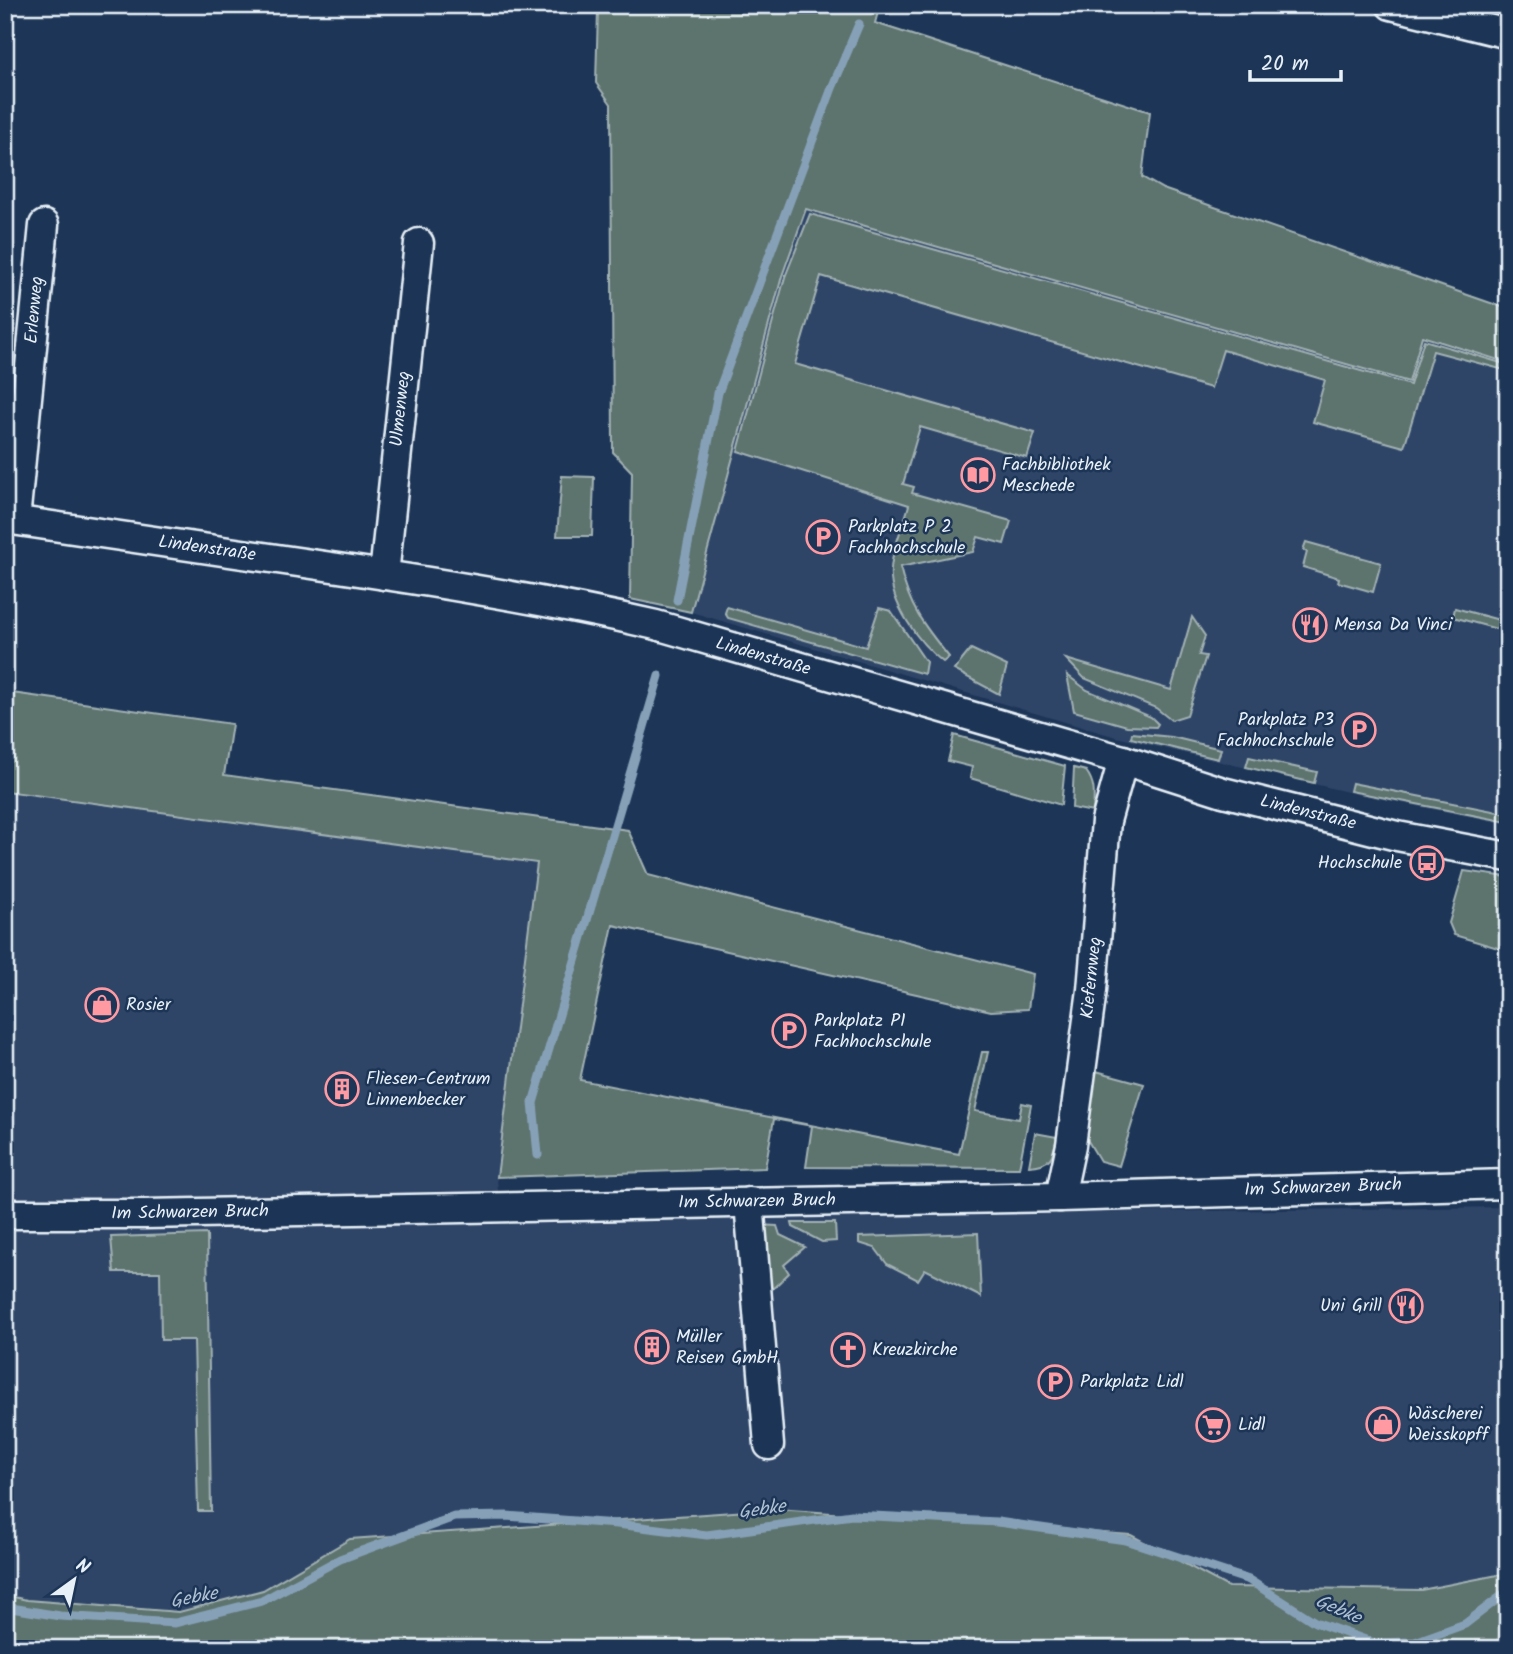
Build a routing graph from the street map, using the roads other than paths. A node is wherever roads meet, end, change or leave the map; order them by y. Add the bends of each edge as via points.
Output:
1 (1391, 5) edge
2 (1508, 34) edge
3 (44, 225) dead end
4 (419, 243) dead end
5 (10, 520) edge
6 (384, 575) junction
7 (1123, 760) junction
8 (1508, 857) edge
9 (1508, 1184) edge
10 (1060, 1197) junction
11 (749, 1202) junction
12 (5, 1214) edge
13 (769, 1445) dead end

1 - 2 street
3 - 5 street, Erlenweg
4 - 6 street, Ulmenweg
5 - 6 street, Lindenstraße
6 - 7 street, Lindenstraße via 656,625
7 - 8 street, Lindenstraße via 1326,819
7 - 10 street, Kiefernweg via 1106,821 1092,990
9 - 10 street, Im Schwarzen Bruch
10 - 11 street, Im Schwarzen Bruch
11 - 12 street, Im Schwarzen Bruch
11 - 13 street

